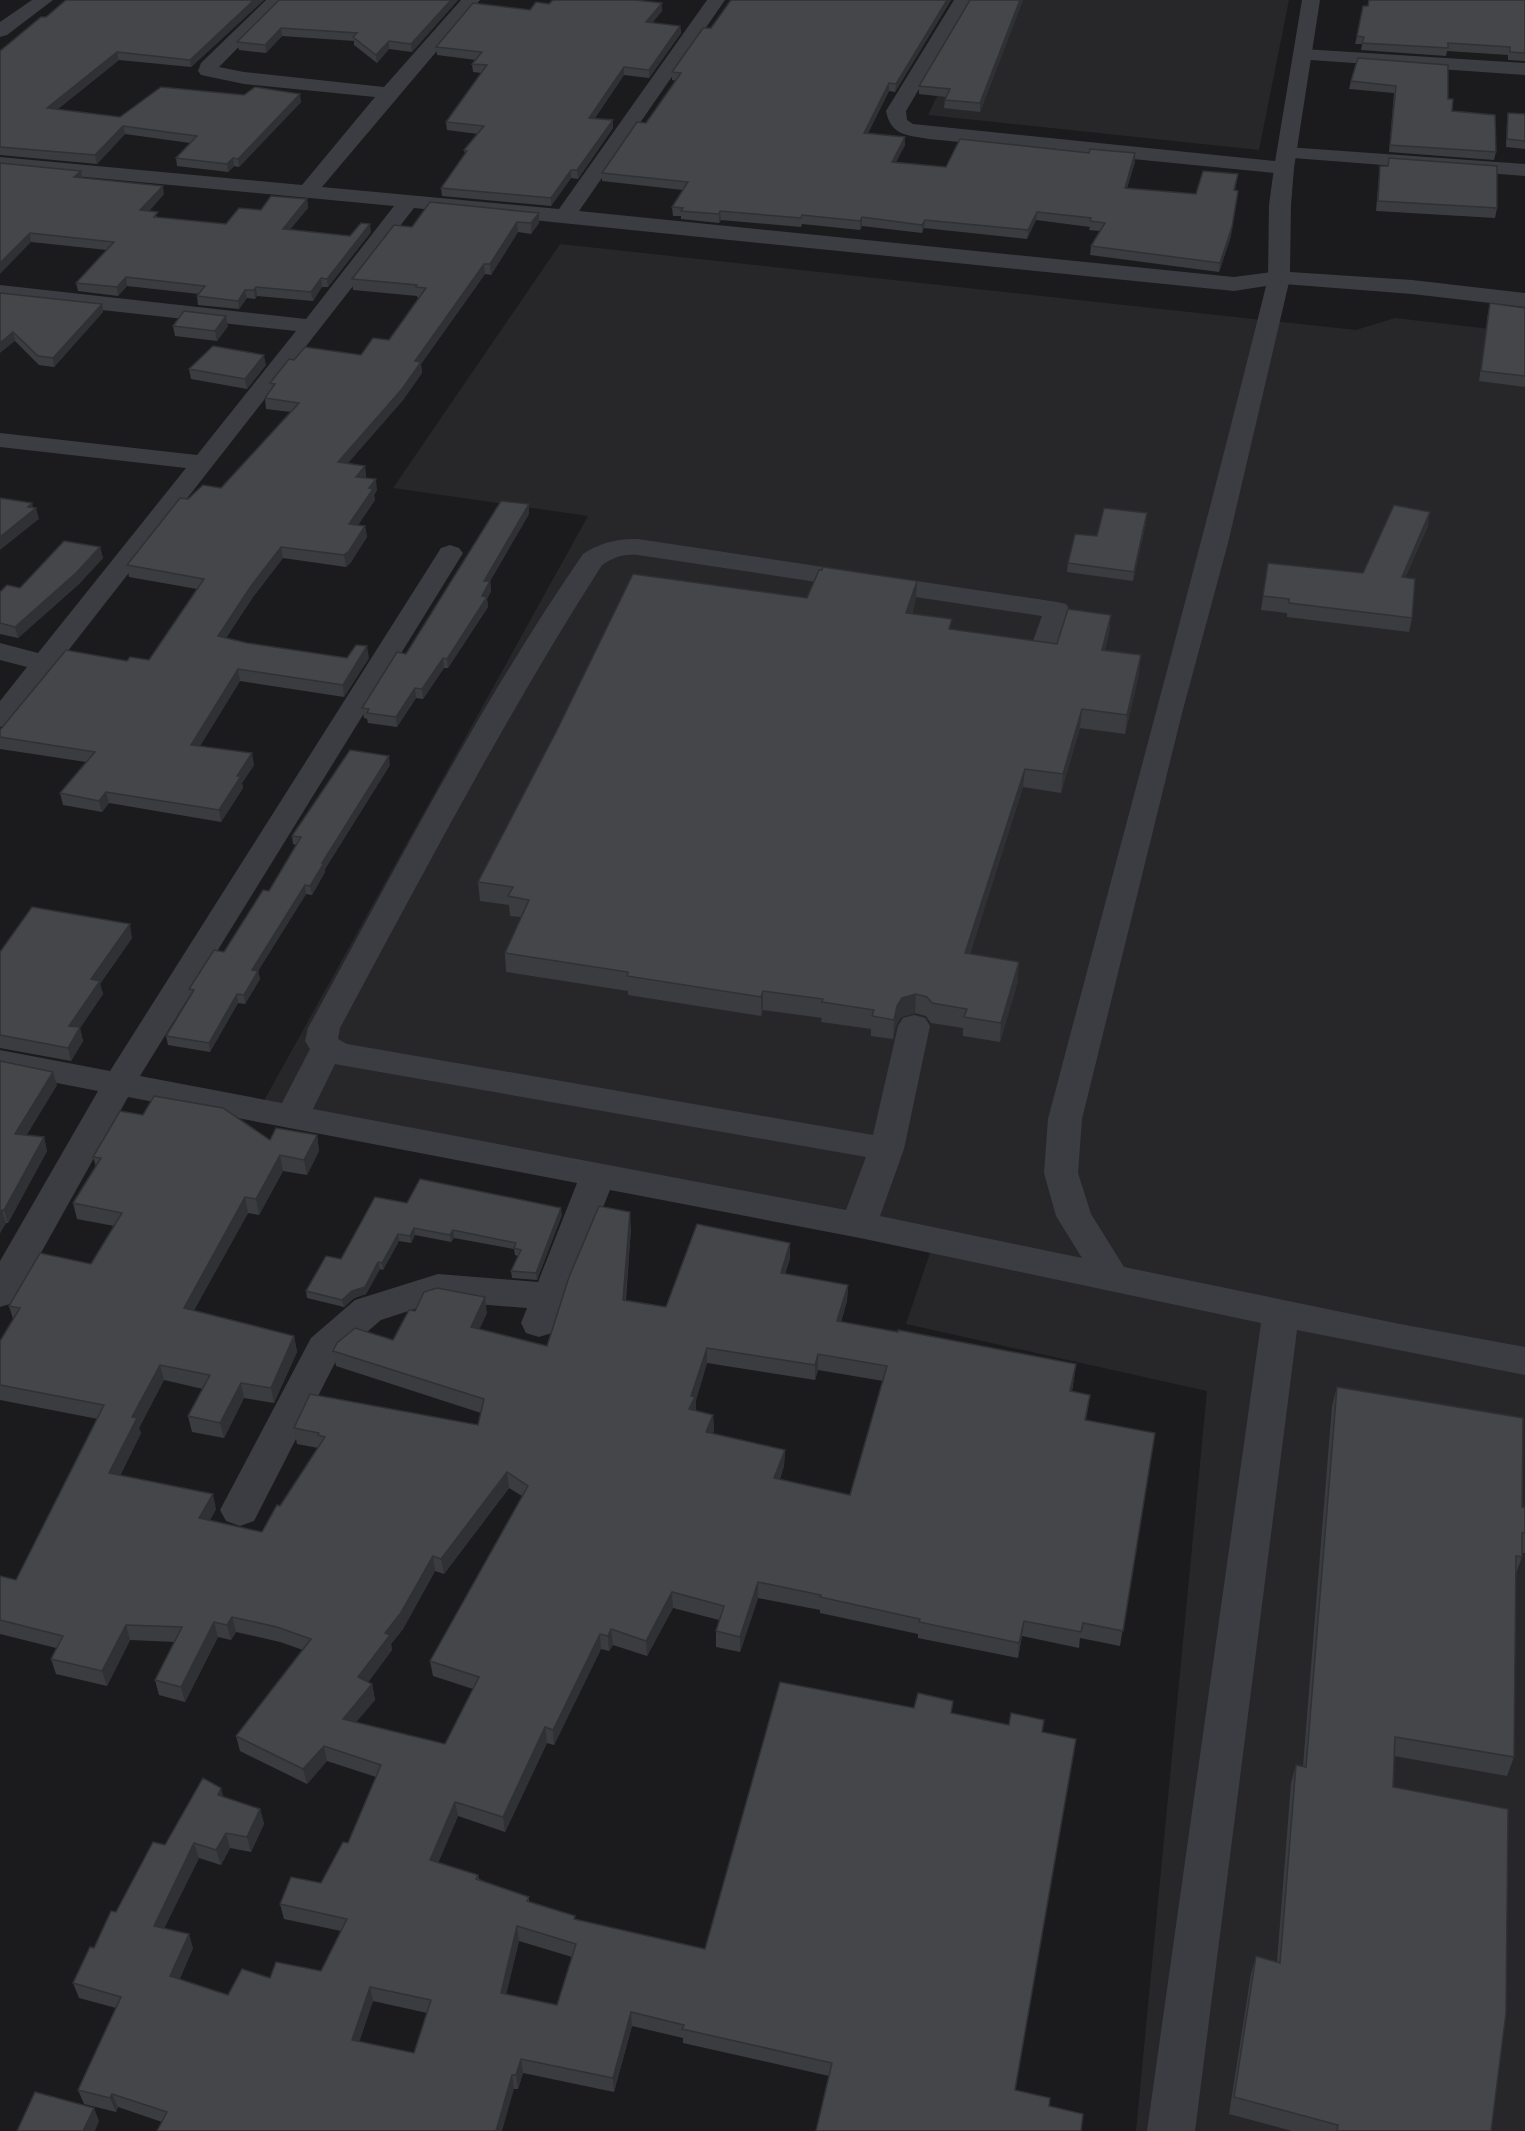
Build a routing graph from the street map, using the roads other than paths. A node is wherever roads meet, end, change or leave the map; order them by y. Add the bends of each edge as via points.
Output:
1 (44, 0) edge
2 (276, 0) edge
3 (471, 0) edge
4 (716, 0) edge
5 (963, 0) edge
6 (1311, 0) edge
7 (0, 31) edge
8 (1303, 55) junction
9 (1525, 69) edge
10 (389, 93) junction
11 (1286, 160) junction
12 (0, 163) edge
13 (1525, 170) edge
14 (307, 192) junction
15 (408, 202) junction
16 (565, 216) junction
17 (1279, 278) junction
18 (0, 292) edge
19 (1525, 300) edge
20 (312, 327) junction
21 (0, 440) edge
22 (203, 463) junction
23 (450, 553) dead end
24 (1044, 649) edge
25 (0, 651) edge
26 (44, 664) junction
27 (0, 718) edge
28 (914, 1026) dead end
29 (327, 1048) junction
30 (0, 1061) edge
31 (119, 1083) junction
32 (292, 1116) junction
33 (887, 1149) junction
34 (598, 1175) junction
35 (860, 1225) junction
36 (1112, 1277) junction
37 (0, 1293) edge
38 (1281, 1312) junction
39 (1525, 1361) edge
40 (240, 1510) dead end
41 (1171, 2131) edge

1 - 7 street
2 - 10 street via 208,71
3 - 10 street
4 - 16 street
5 - 11 street via 896,111 897,122 906,129
6 - 8 street
8 - 9 street
8 - 11 street
10 - 14 street
11 - 13 street
11 - 17 street
12 - 14 street
14 - 15 street
15 - 16 street
15 - 20 street
16 - 17 street via 1234,284
17 - 19 street
17 - 36 street via 1215,543 1065,1119 1061,1173 1074,1216
18 - 20 street
20 - 22 street
21 - 22 street
22 - 26 street
23 - 31 street
24 - 29 street via 1057,610 638,547 615,547 603,552 592,560 531,654 468,763 324,1028 321,1041
25 - 26 street
26 - 27 street
28 - 33 street
29 - 32 street
29 - 33 street via 340,1054
30 - 31 street
31 - 32 street
31 - 37 street
32 - 34 street
33 - 35 street
34 - 35 street
34 - 40 street via 544,1310 438,1287 368,1310 324,1348
35 - 36 street
36 - 38 street
38 - 39 street
38 - 41 street

